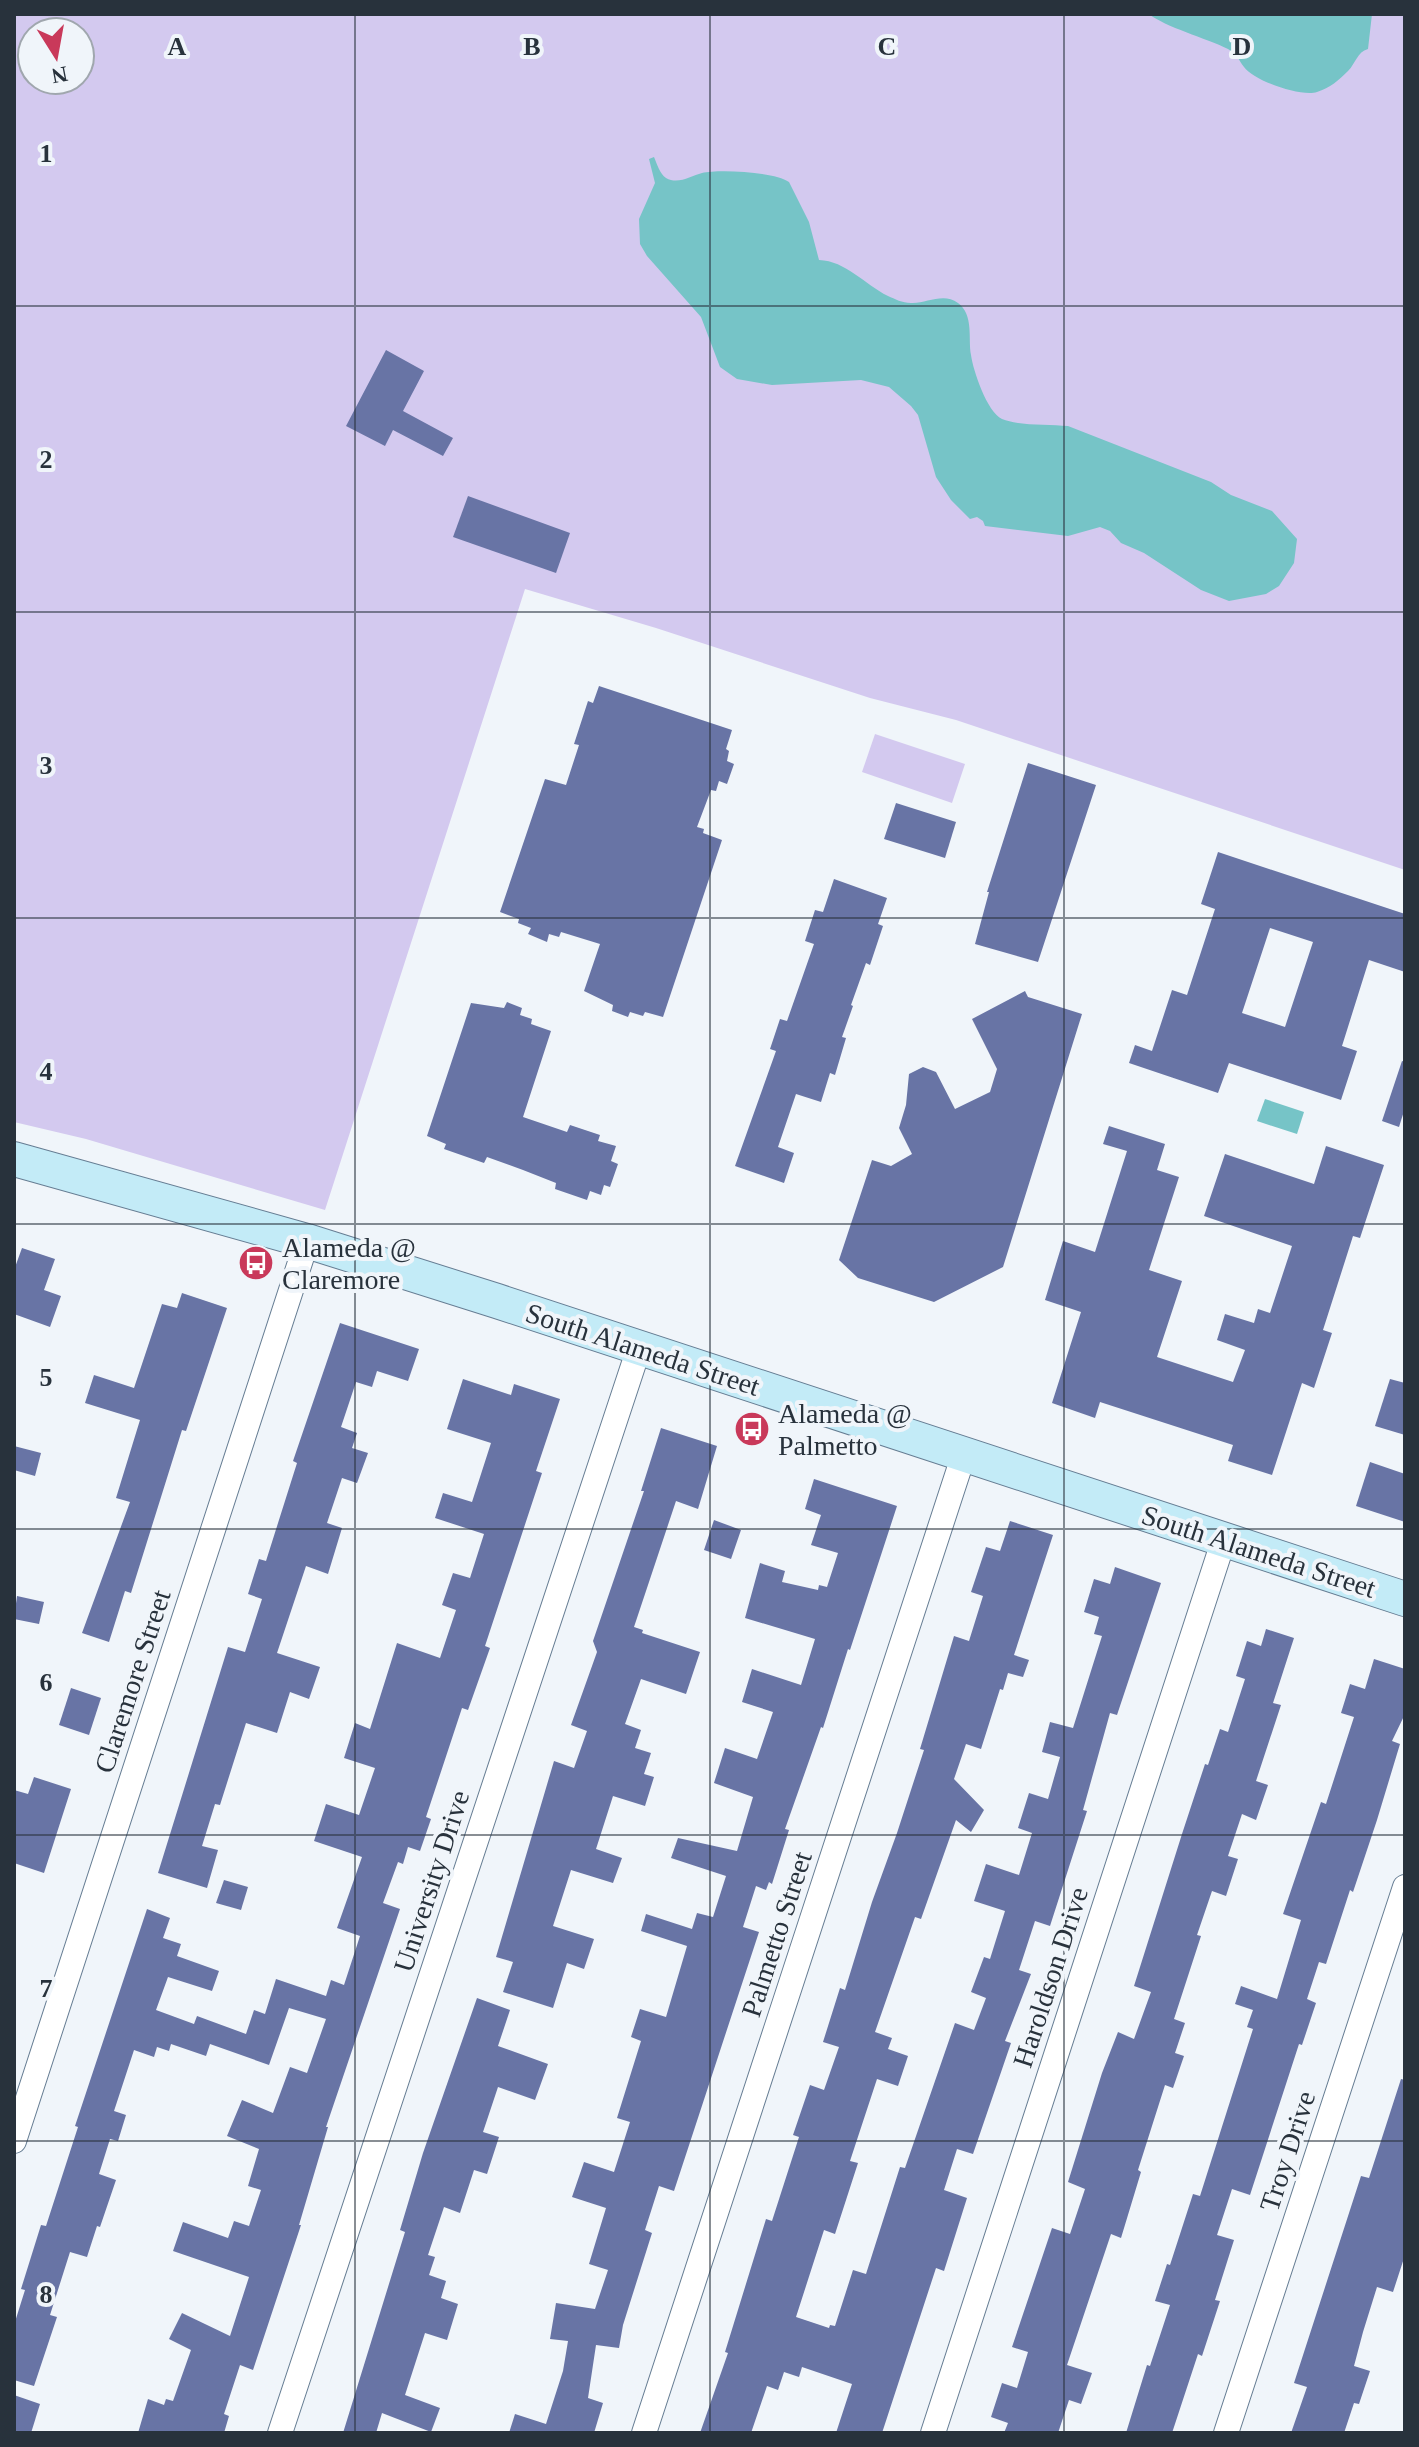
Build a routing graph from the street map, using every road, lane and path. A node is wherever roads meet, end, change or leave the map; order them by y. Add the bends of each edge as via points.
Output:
1 (14, 1159) edge
2 (307, 1241) junction
3 (639, 1348) junction
4 (964, 1454) junction
5 (1224, 1539) junction
6 (1405, 1599) edge
7 (1405, 1887) edge
8 (14, 2141) edge
9 (280, 2433) edge
10 (644, 2433) edge
11 (933, 2433) edge
12 (1226, 2433) edge

1 - 2 main road, South Alameda Street
2 - 3 main road, South Alameda Street
2 - 8 street, Claremore Street
3 - 4 main road, South Alameda Street
3 - 9 street, University Drive
4 - 5 main road, South Alameda Street
4 - 10 street, Palmetto Street
5 - 6 main road, South Alameda Street
5 - 11 street, Haroldson Drive
7 - 12 street, Troy Drive

